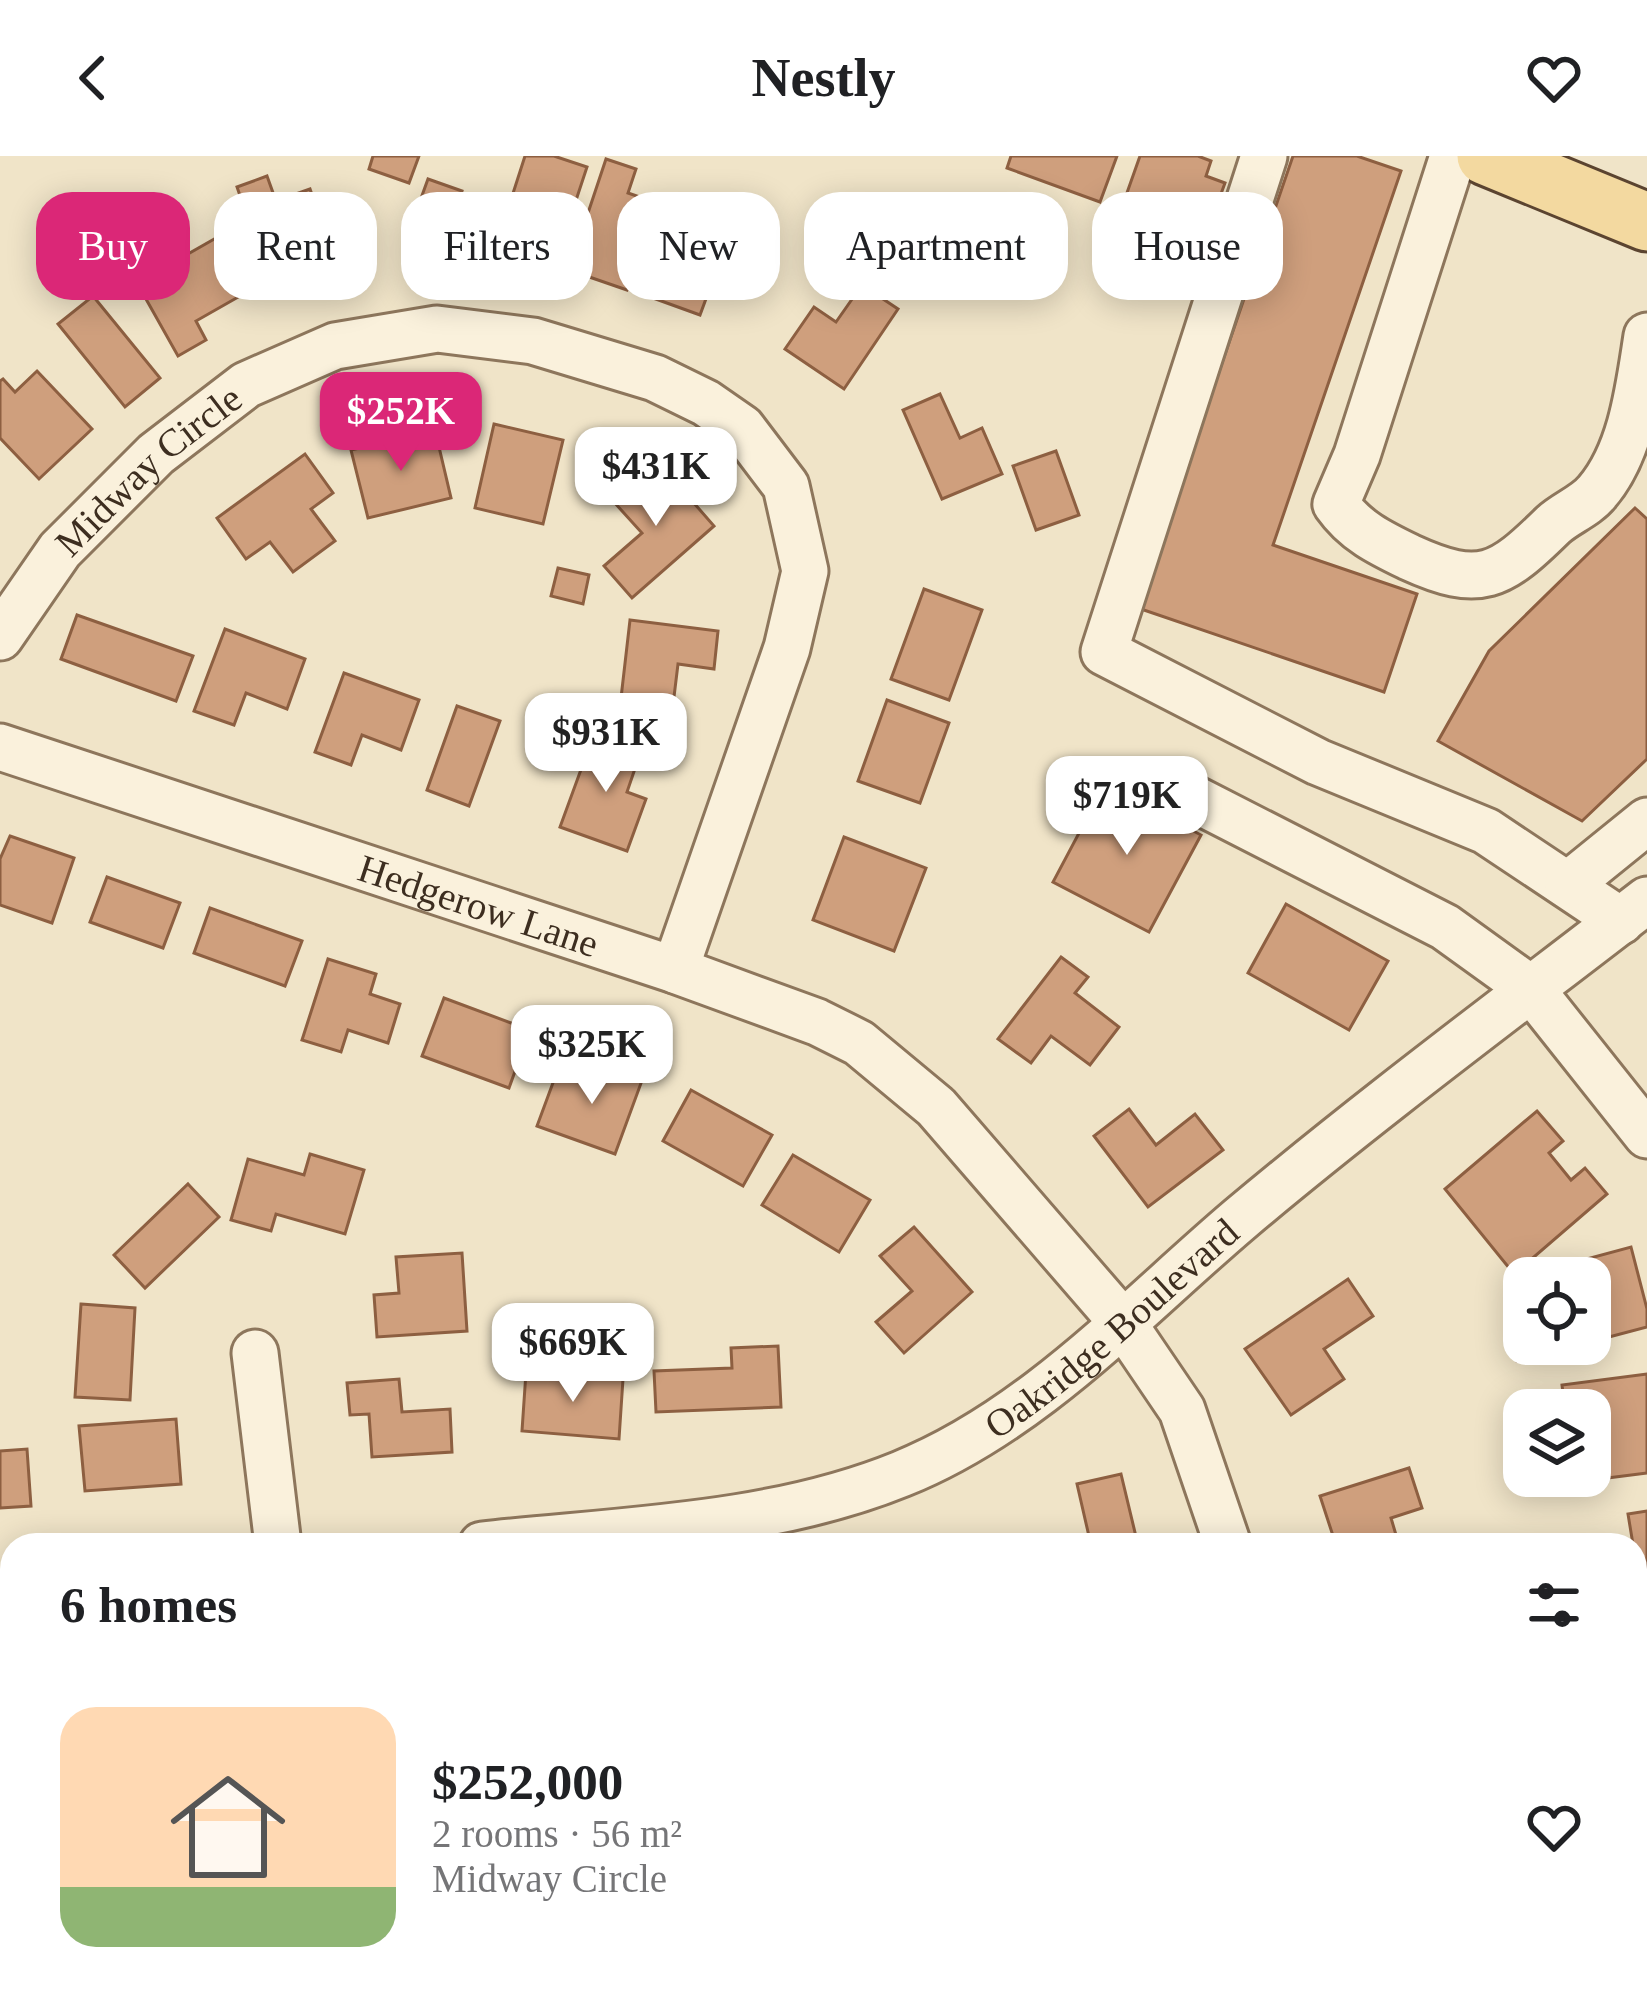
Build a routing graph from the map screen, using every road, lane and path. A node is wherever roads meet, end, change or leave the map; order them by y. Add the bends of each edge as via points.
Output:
1 (1264, 156) edge
2 (1453, 156) edge
3 (1486, 156) edge
4 (1647, 222) edge
5 (1647, 336) edge
6 (0, 637) edge
7 (0, 747) edge
8 (1184, 793) dead end
9 (1647, 821) edge
10 (1568, 885) junction
11 (1634, 910) edge
12 (675, 970) junction
13 (1531, 989) junction
14 (1647, 1135) edge
15 (1123, 1323) junction
16 (255, 1353) dead end
17 (277, 1533) edge
18 (693, 1533) edge
19 (1224, 1533) edge

1 - 10 street via 1104,652 1318,762 1486,831
2 - 5 street via 1336,504 1352,525 1436,569 1480,577 1518,562 1596,494 1611,470 1637,403
3 - 4 main road
6 - 12 street, Midway Circle via 60,550 156,454 246,385 335,346 436,329 533,340 672,387 742,428 786,486 805,571 787,648
7 - 12 street, Hedgerow Lane
8 - 13 street via 1445,927
9 - 10 street
10 - 11 street
11 - 13 street, Oakridge Boulevard
12 - 15 street, Hedgerow Lane via 817,1022 907,1078
13 - 14 street
13 - 15 street, Oakridge Boulevard
15 - 18 street, Oakridge Boulevard via 1011,1413 915,1468
15 - 19 street, Hedgerow Lane via 1182,1411
16 - 17 street

